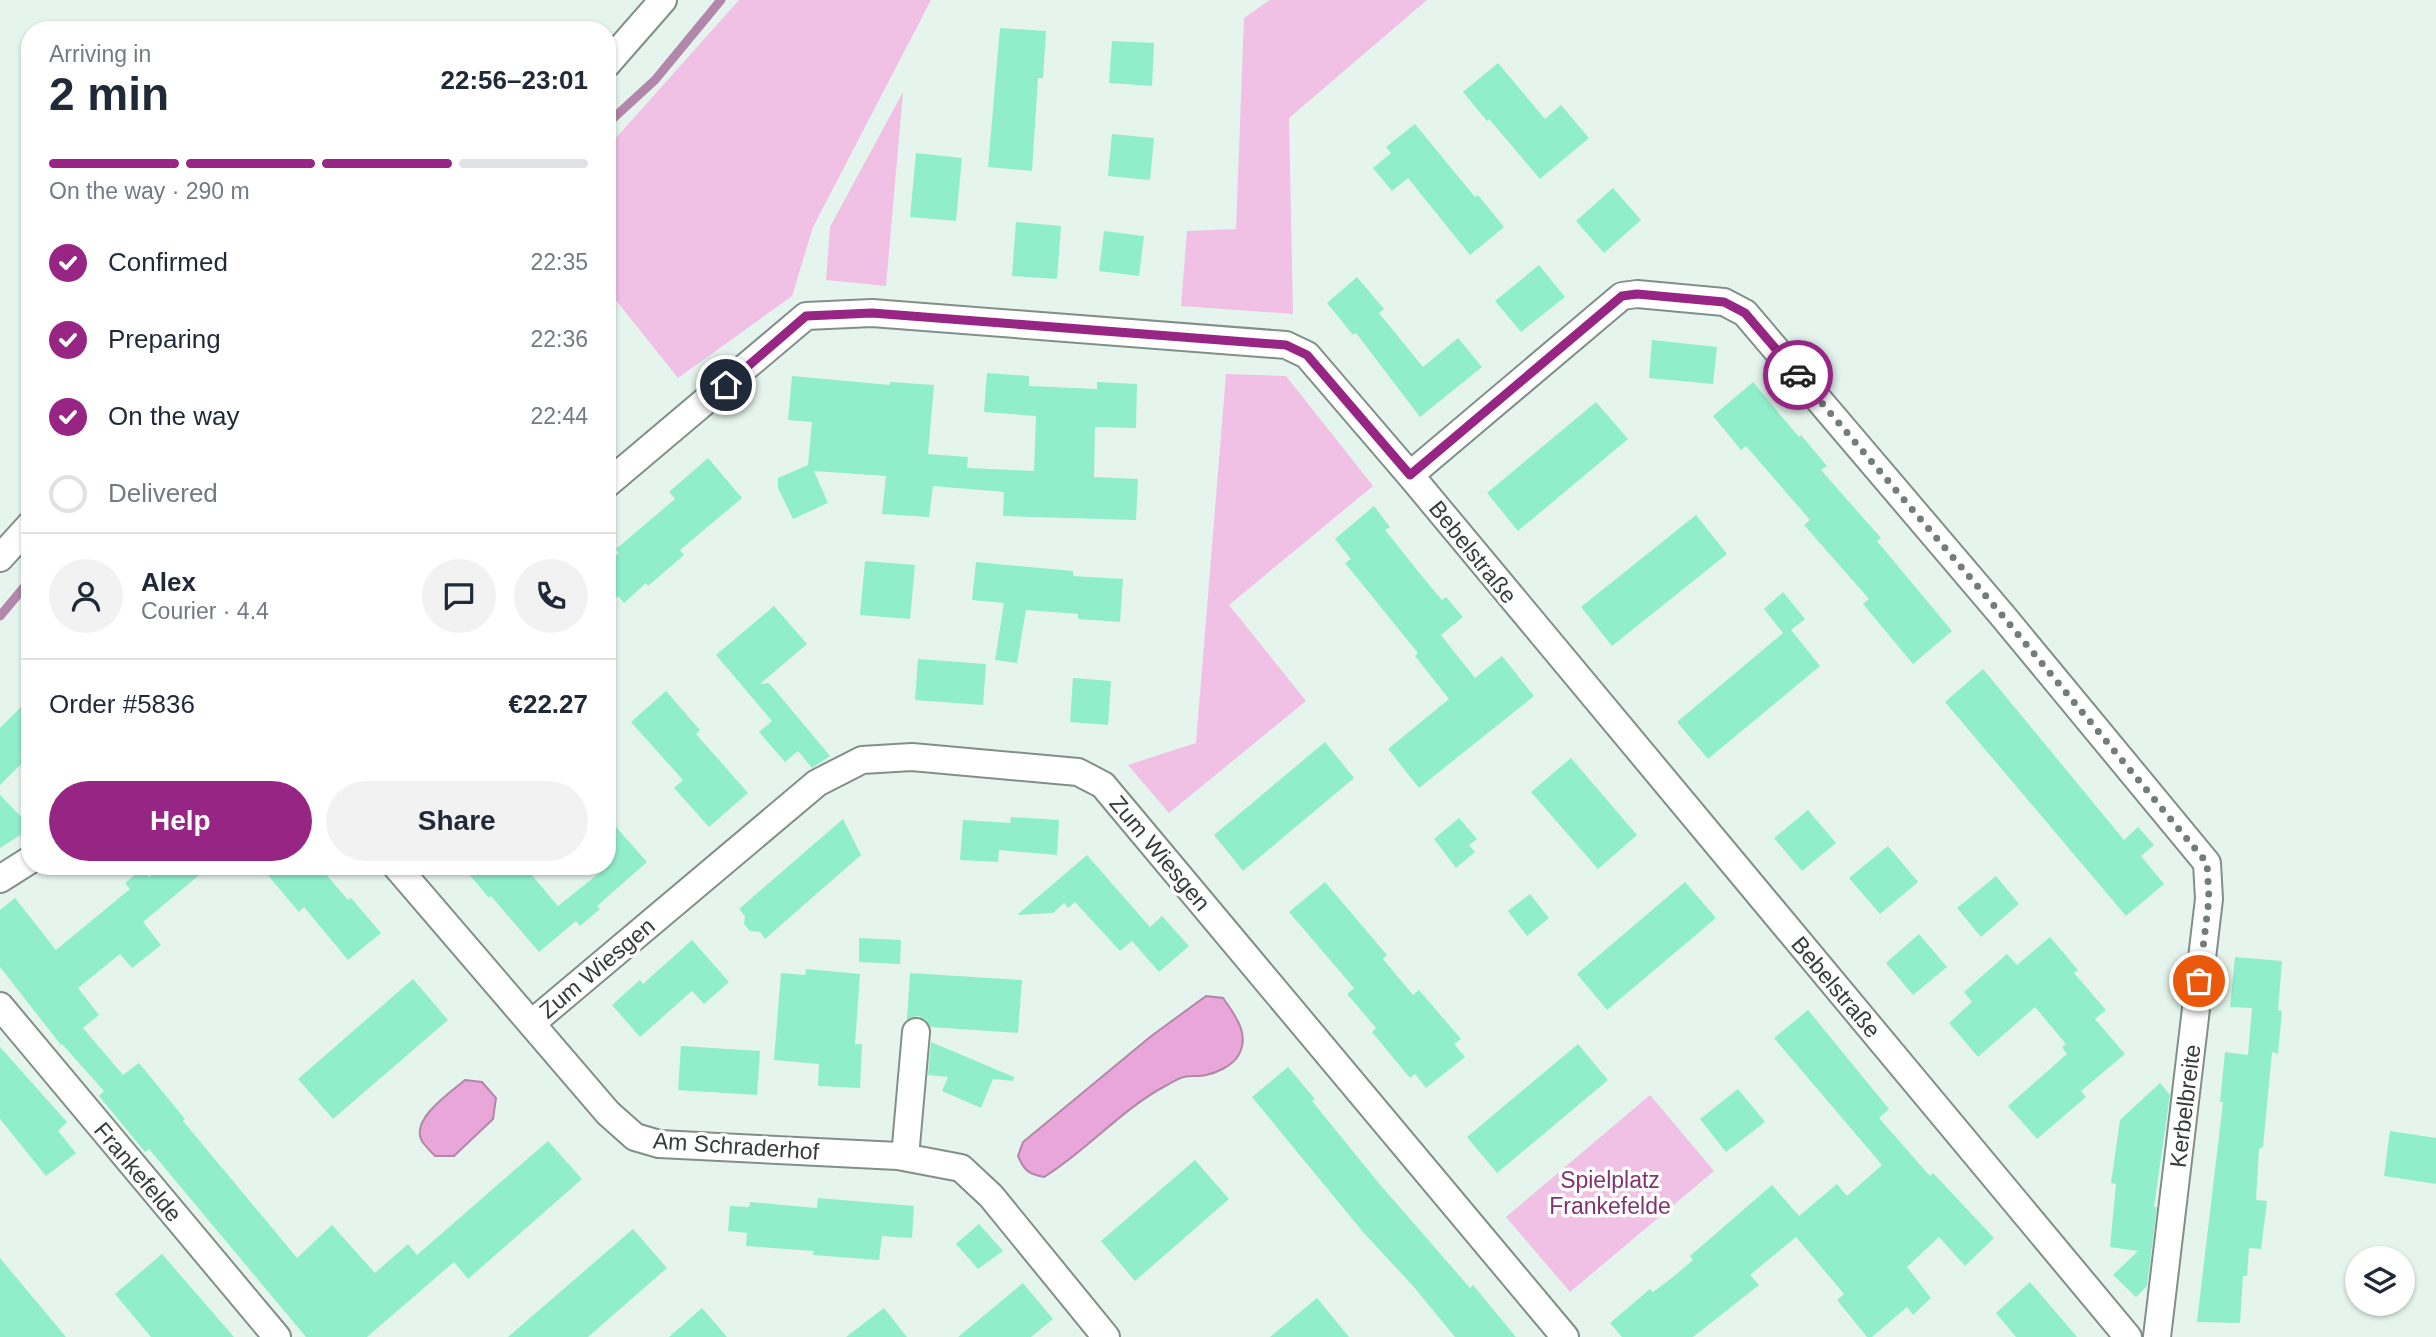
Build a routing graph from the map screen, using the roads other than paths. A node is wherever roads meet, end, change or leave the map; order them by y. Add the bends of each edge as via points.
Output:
1 (663, 0) edge
2 (616, 55) edge
3 (1410, 475) junction
4 (616, 476) edge
5 (21, 535) edge
6 (0, 558) edge
7 (21, 866) edge
8 (404, 875) edge
9 (0, 879) edge
10 (0, 1006) edge
11 (532, 1023) junction
12 (916, 1032) dead end
13 (905, 1157) junction
14 (276, 1337) edge
15 (1106, 1337) edge
16 (1565, 1337) edge
17 (2128, 1337) edge
18 (2157, 1337) edge

1 - 2 street
3 - 4 street, Bebelstraße via 1307,355 1286,345 872,313 806,316
3 - 17 street, Bebelstraße
3 - 18 street, Kerbelbreite via 1622,296 1724,302 1745,313 2207,863 2209,899
5 - 6 street
7 - 9 street
8 - 11 street, Am Schraderhof
10 - 14 street, Frankefelde
11 - 13 street, Am Schraderhof via 635,1138 659,1144
11 - 16 street, Zum Wiesgen via 817,783 862,760 912,757 1078,772 1103,785
12 - 13 street
13 - 15 street, Am Schraderhof via 961,1168 992,1196

